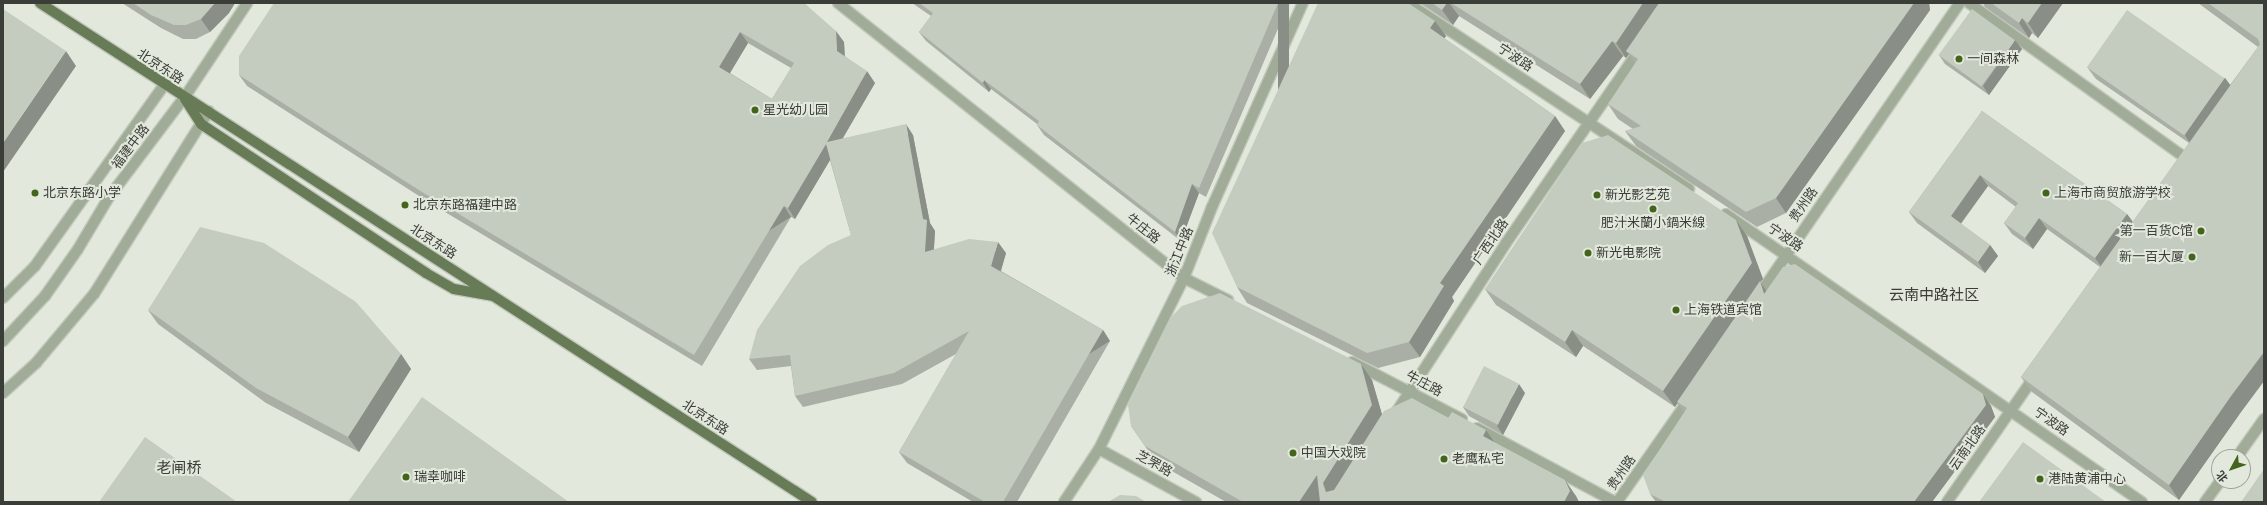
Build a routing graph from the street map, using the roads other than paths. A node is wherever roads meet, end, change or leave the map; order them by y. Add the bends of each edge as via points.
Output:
1 (40, 3) edge
2 (247, 3) edge
3 (838, 3) edge
4 (1303, 3) edge
5 (1408, 3) edge
6 (1960, 3) edge
7 (1969, 3) edge
8 (1646, 40) edge
9 (164, 85) junction
10 (184, 98) junction
11 (209, 111) junction
12 (1589, 122) junction
13 (201, 124) junction
14 (2190, 161) edge
15 (1698, 195) edge
16 (1717, 208) edge
17 (1786, 254) junction
18 (1184, 278) junction
19 (492, 296) junction
20 (3, 298) edge
21 (1240, 306) edge
22 (1751, 306) edge
23 (3, 341) edge
24 (1339, 356) edge
25 (2040, 369) edge
26 (1695, 390) edge
27 (1409, 391) junction
28 (3, 393) edge
29 (2011, 410) junction
30 (2264, 419) edge
31 (1389, 423) edge
32 (2243, 449) edge
33 (1099, 450) junction
34 (2214, 489) edge
35 (812, 502) edge
36 (1064, 502) edge
37 (1196, 502) edge
38 (1616, 502) edge
39 (1947, 502) edge
40 (2142, 502) edge
41 (2205, 502) edge

1 - 9 main road, 北京东路
2 - 10 street, 福建中路
3 - 18 street, 牛庄路
4 - 18 street, 浙江中路 via 1212,207
5 - 12 street, 宁波路
6 - 17 street, 贵州路
7 - 14 street
8 - 12 street, 广西北路
9 - 10 main road, 北京东路
9 - 20 street, 福建中路 via 35,266
10 - 11 main road, 北京东路
10 - 13 main road
10 - 23 street, 福建中路 via 109,197 45,296
11 - 13 street
11 - 19 main road, 北京东路
12 - 15 street, 宁波路
12 - 27 street, 广西北路
13 - 19 main road via 426,273 454,289
13 - 28 street via 94,294 36,364
16 - 17 street, 宁波路
17 - 22 street, 贵州路
17 - 29 street, 宁波路
18 - 21 street, 牛庄路
18 - 33 street, 浙江中路
19 - 35 main road, 北京东路
24 - 27 street, 牛庄路
25 - 29 street, 云南北路
26 - 38 street, 贵州路
27 - 31 street, 广西北路
27 - 38 street, 牛庄路
29 - 39 street, 云南北路
29 - 40 street, 宁波路
30 - 32 street
33 - 36 street, 浙江中路
33 - 37 street, 芝罘路
34 - 41 street

